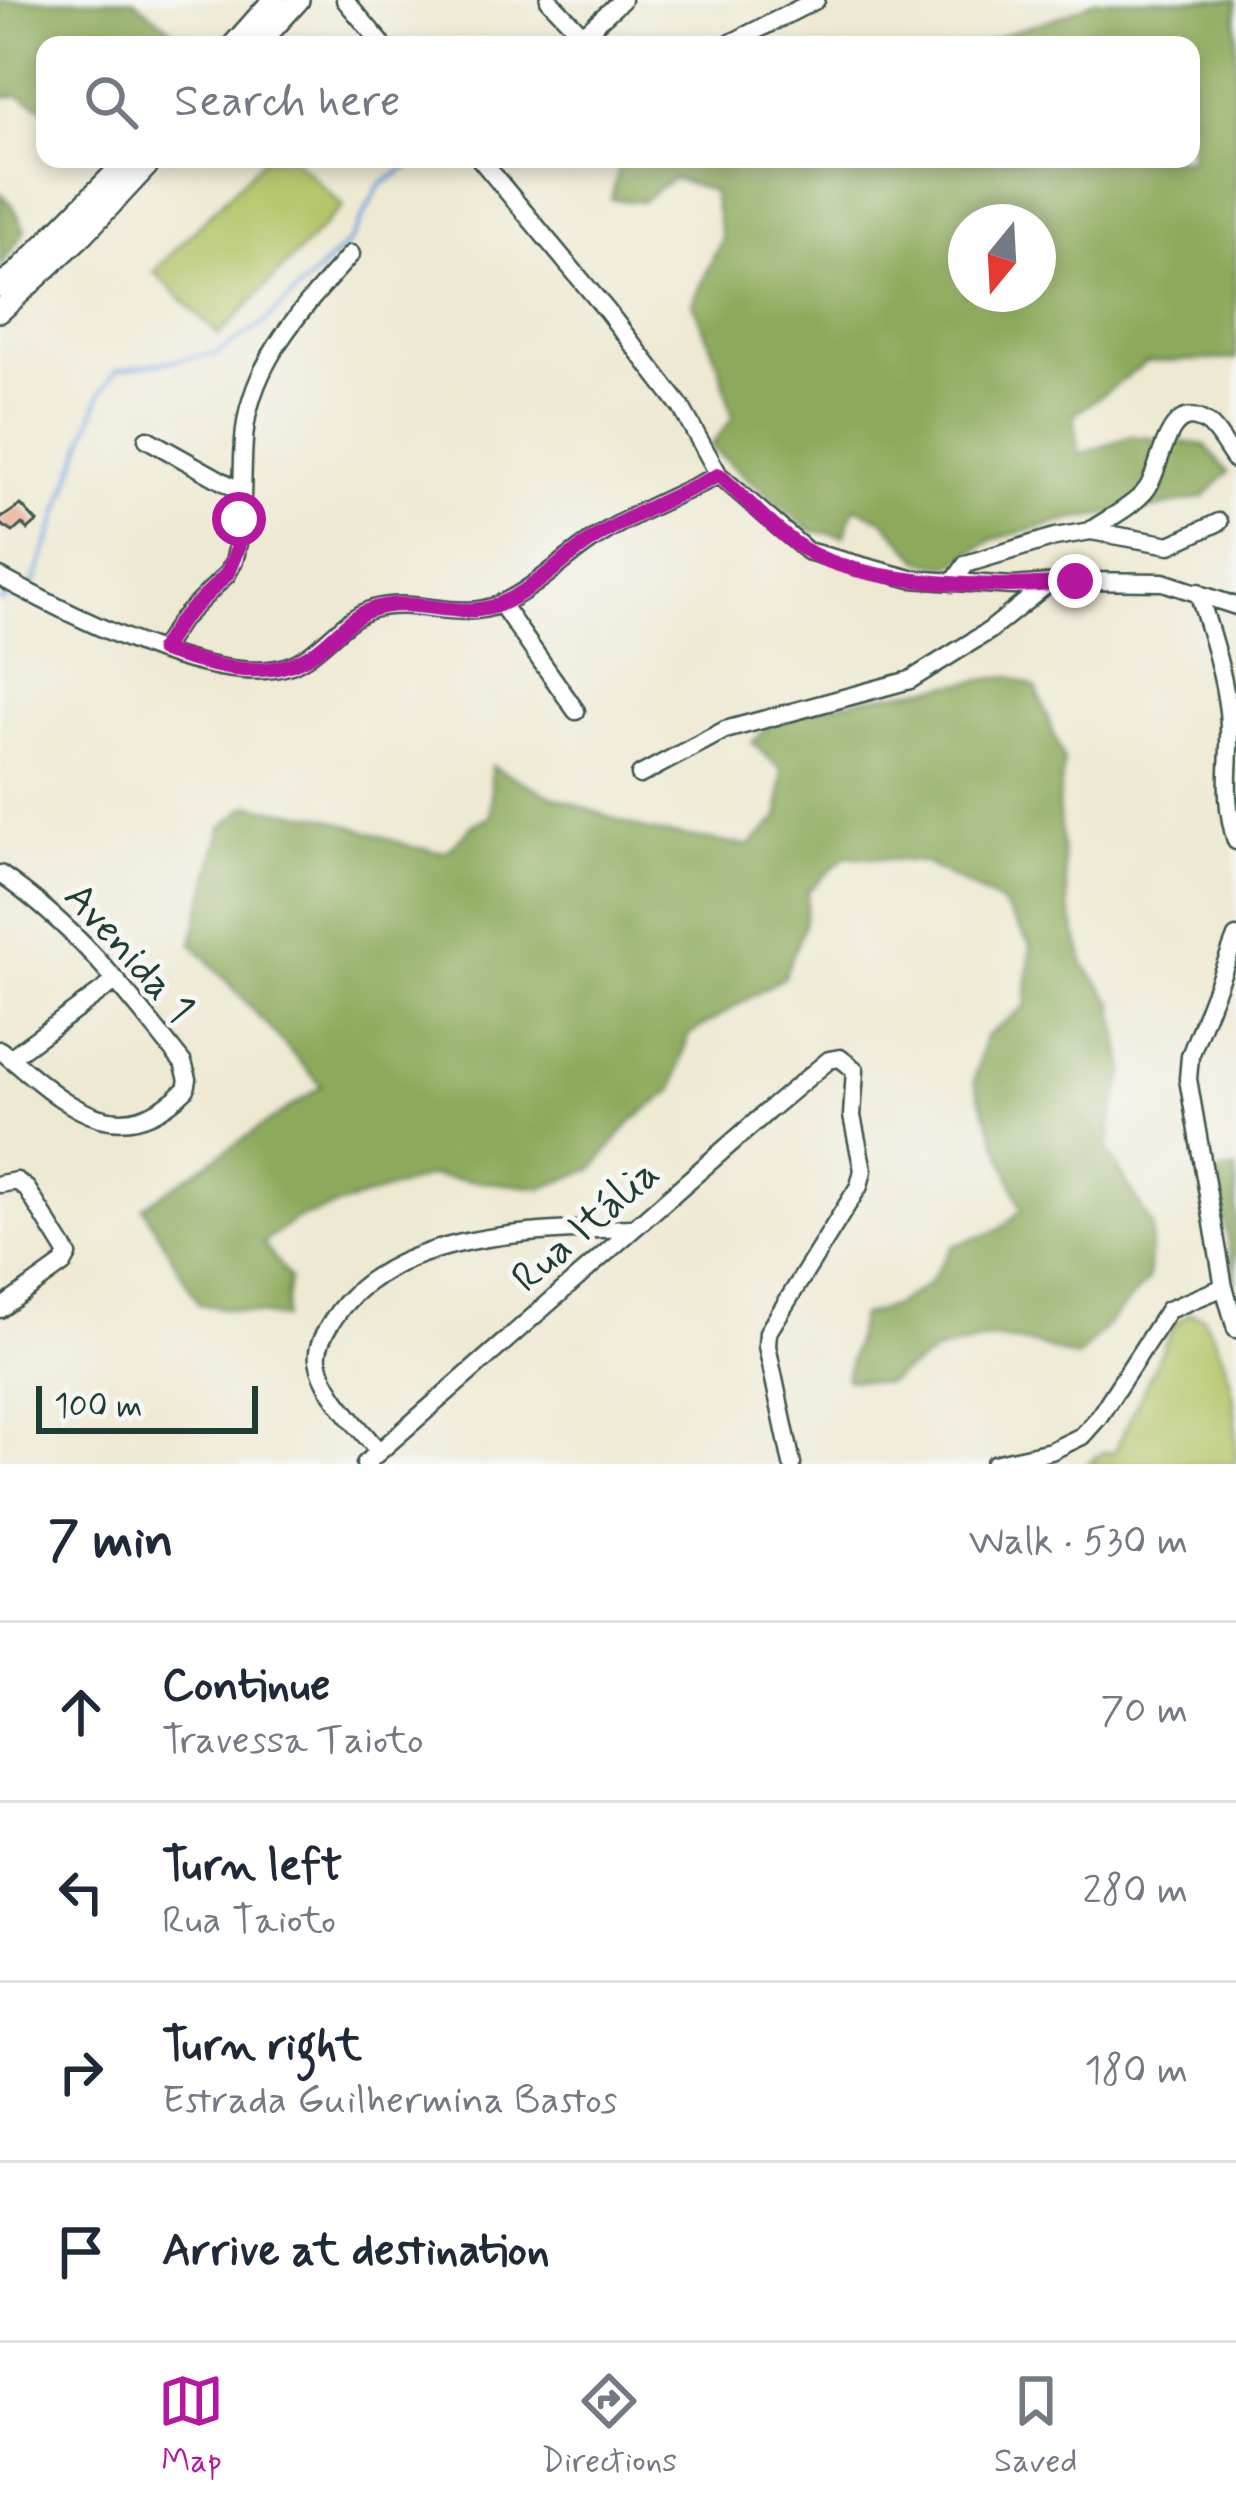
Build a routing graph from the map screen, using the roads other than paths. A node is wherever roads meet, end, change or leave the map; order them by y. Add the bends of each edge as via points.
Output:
1 (274, 0) edge
2 (298, 0) edge
3 (345, 0) edge
4 (549, 0) edge
5 (622, 0) edge
6 (815, 0) edge
7 (242, 36) edge
8 (265, 36) edge
9 (375, 36) edge
10 (577, 36) edge
11 (588, 36) edge
12 (745, 36) edge
13 (120, 168) edge
14 (145, 168) edge
15 (488, 168) edge
16 (351, 254) dead end
17 (0, 286) edge
18 (0, 311) edge
19 (147, 439) dead end
20 (1236, 461) edge
21 (719, 475) junction
22 (241, 491) junction
23 (1219, 522) dead end
24 (1090, 530) junction
25 (5, 580) edge
26 (953, 583) junction
27 (1046, 585) junction
28 (1198, 592) junction
29 (501, 604) junction
30 (1236, 606) edge
31 (161, 650) junction
32 (577, 711) dead end
33 (640, 775) dead end
34 (1236, 841) edge
35 (0, 874) edge
36 (1236, 938) edge
37 (117, 980) junction
38 (5, 1054) edge
39 (0, 1184) edge
40 (632, 1228) junction
41 (1224, 1286) junction
42 (0, 1309) edge
43 (1236, 1329) edge
44 (372, 1458) edge
45 (791, 1464) edge
46 (994, 1464) edge

1 - 7 main road
2 - 8 main road
3 - 9 street
4 - 10 street
5 - 11 street
6 - 12 street
13 - 17 main road
14 - 18 main road
15 - 21 street via 681,407
16 - 22 street via 280,338 254,390
19 - 22 street
20 - 24 street via 1209,423 1176,423 1146,492
21 - 26 street via 807,551
21 - 29 street via 599,535
22 - 31 street via 234,561
23 - 24 street via 1170,545
24 - 26 street via 966,564
25 - 31 street
26 - 27 street
27 - 28 street via 1130,580
27 - 33 street via 910,680 725,730
28 - 30 street
28 - 34 street via 1228,715 1225,784
29 - 31 street via 369,610 314,653 266,670
29 - 32 street
35 - 37 street, Avenida 1 via 48,907
36 - 41 street via 1187,1079
37 - 38 street
37 - 38 street, Avenida 1 via 183,1063 188,1079 179,1096 111,1123 80,1111
39 - 42 street via 17,1180 27,1189 68,1256
40 - 44 street, Rua Itália
40 - 44 street via 532,1233 422,1252 363,1285 321,1340 318,1360
40 - 45 street, Rua Itália via 830,1060 855,1070 859,1186 768,1332
41 - 43 street
41 - 46 street via 1168,1310 1082,1436

